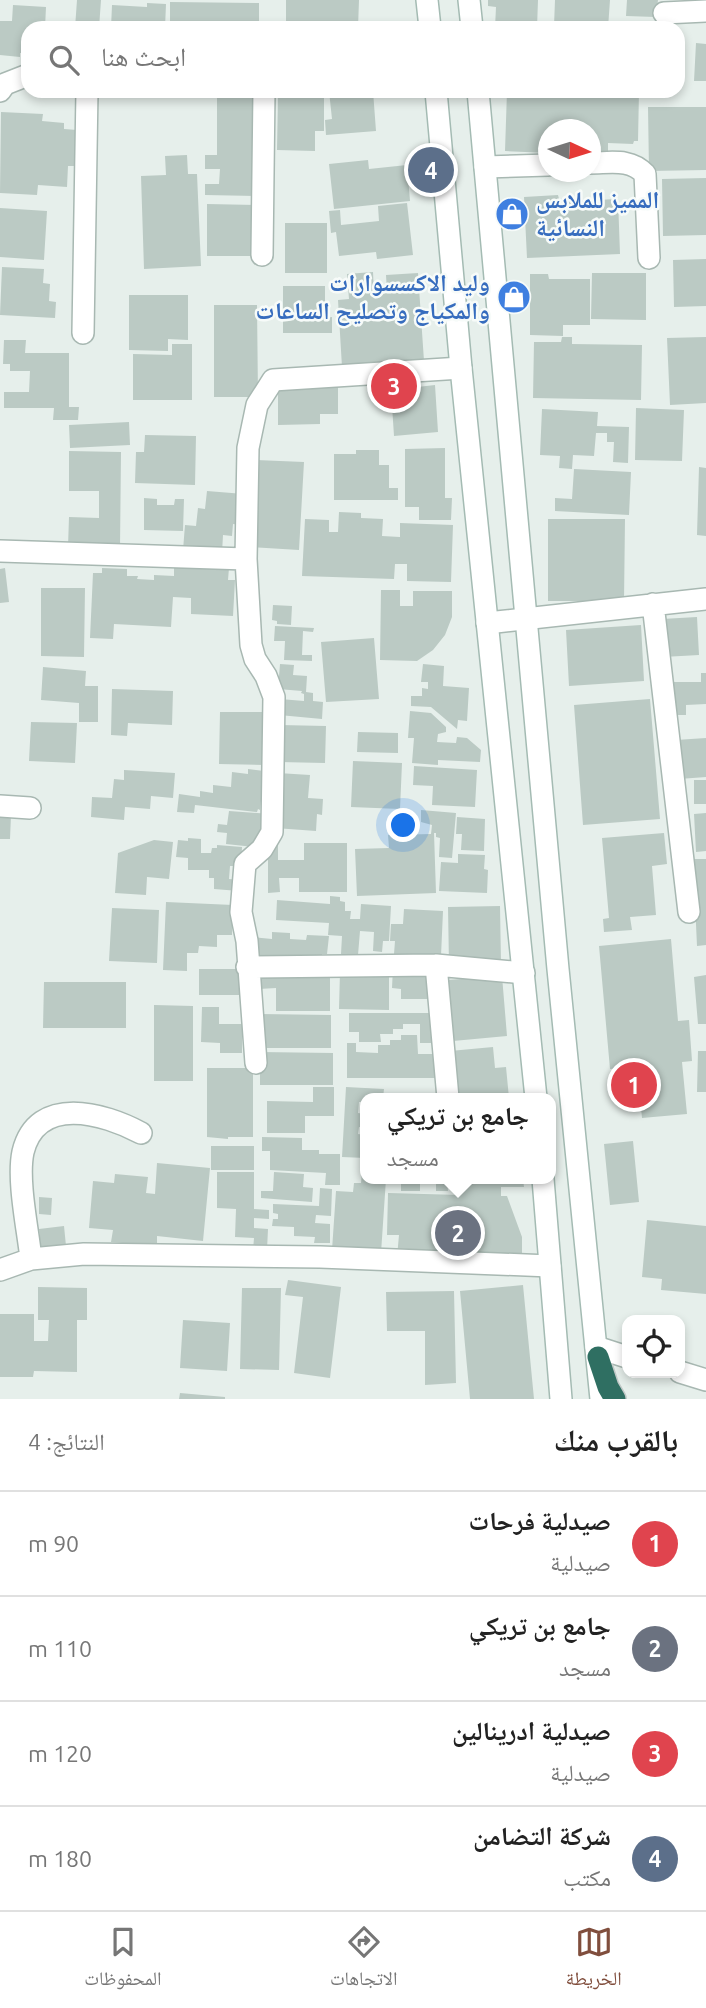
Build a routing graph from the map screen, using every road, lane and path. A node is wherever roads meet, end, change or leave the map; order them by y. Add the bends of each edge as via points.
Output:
1 (427, 0) edge
2 (469, 0) edge
3 (706, 11) edge
4 (664, 13) dead end
5 (429, 21) edge
6 (471, 21) edge
7 (21, 78) edge
8 (0, 91) edge
9 (87, 98) edge
10 (264, 98) edge
11 (437, 98) edge
12 (479, 98) edge
13 (601, 163) edge
14 (538, 165) edge
15 (485, 167) junction
16 (262, 255) dead end
17 (649, 258) dead end
18 (83, 334) dead end
19 (461, 368) junction
20 (0, 551) edge
21 (246, 559) junction
22 (706, 599) edge
23 (653, 604) junction
24 (527, 618) junction
25 (487, 623) junction
26 (0, 806) edge
27 (30, 808) dead end
28 (689, 912) dead end
29 (436, 965) junction
30 (247, 967) junction
31 (524, 973) junction
32 (256, 1063) dead end
33 (448, 1093) edge
34 (536, 1093) edge
35 (141, 1133) dead end
36 (543, 1184) edge
37 (31, 1259) junction
38 (550, 1266) junction
39 (0, 1270) edge
40 (597, 1352) junction
41 (622, 1356) edge
42 (685, 1374) edge
43 (706, 1380) edge
44 (561, 1399) edge
45 (601, 1399) edge
46 (615, 1399) edge

1 - 5 street
2 - 6 street
3 - 4 street
7 - 8 street
9 - 18 street
10 - 16 street
11 - 19 street
12 - 15 street
13 - 17 street via 625,162 645,174
14 - 15 street
15 - 24 street
19 - 21 street via 272,380 257,405 248,448
19 - 25 street
20 - 21 street
21 - 30 street via 251,645 274,697 275,725 272,832 245,864 241,895
22 - 23 street
23 - 24 street
23 - 28 street
24 - 25 street
24 - 40 street
25 - 31 street
26 - 27 street
29 - 30 street
29 - 31 street
29 - 33 street
30 - 32 street
31 - 34 street
35 - 37 street via 94,1114 49,1117 32,1132 23,1152 22,1184
36 - 38 street
37 - 38 street via 191,1254
37 - 39 street
38 - 44 street
40 - 41 street
40 - 45 street
40 - 46 highway
42 - 43 street

